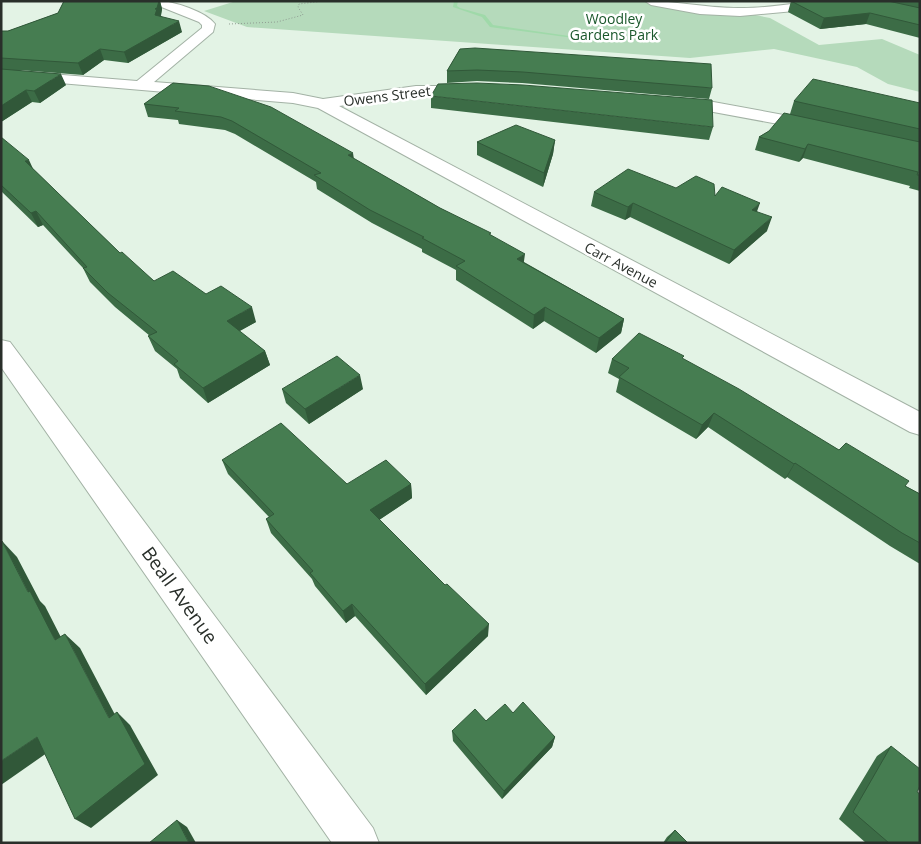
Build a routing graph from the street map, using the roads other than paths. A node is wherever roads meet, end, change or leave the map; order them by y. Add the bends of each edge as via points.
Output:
1 (651, 1) edge
2 (163, 3) dead end
3 (838, 4) edge
4 (1, 74) edge
5 (141, 85) junction
6 (486, 89) edge
7 (662, 102) edge
8 (323, 104) junction
9 (834, 131) edge
10 (1, 348) edge
11 (920, 425) edge
12 (358, 843) edge

1 - 3 street via 700,10 740,12
2 - 5 street via 204,19 208,29
4 - 5 street, Owens Street
5 - 8 street, Owens Street via 293,98
6 - 8 street, Owens Street via 416,91
7 - 9 street via 708,106
8 - 11 street, Carr Avenue
10 - 12 street, Beall Avenue

